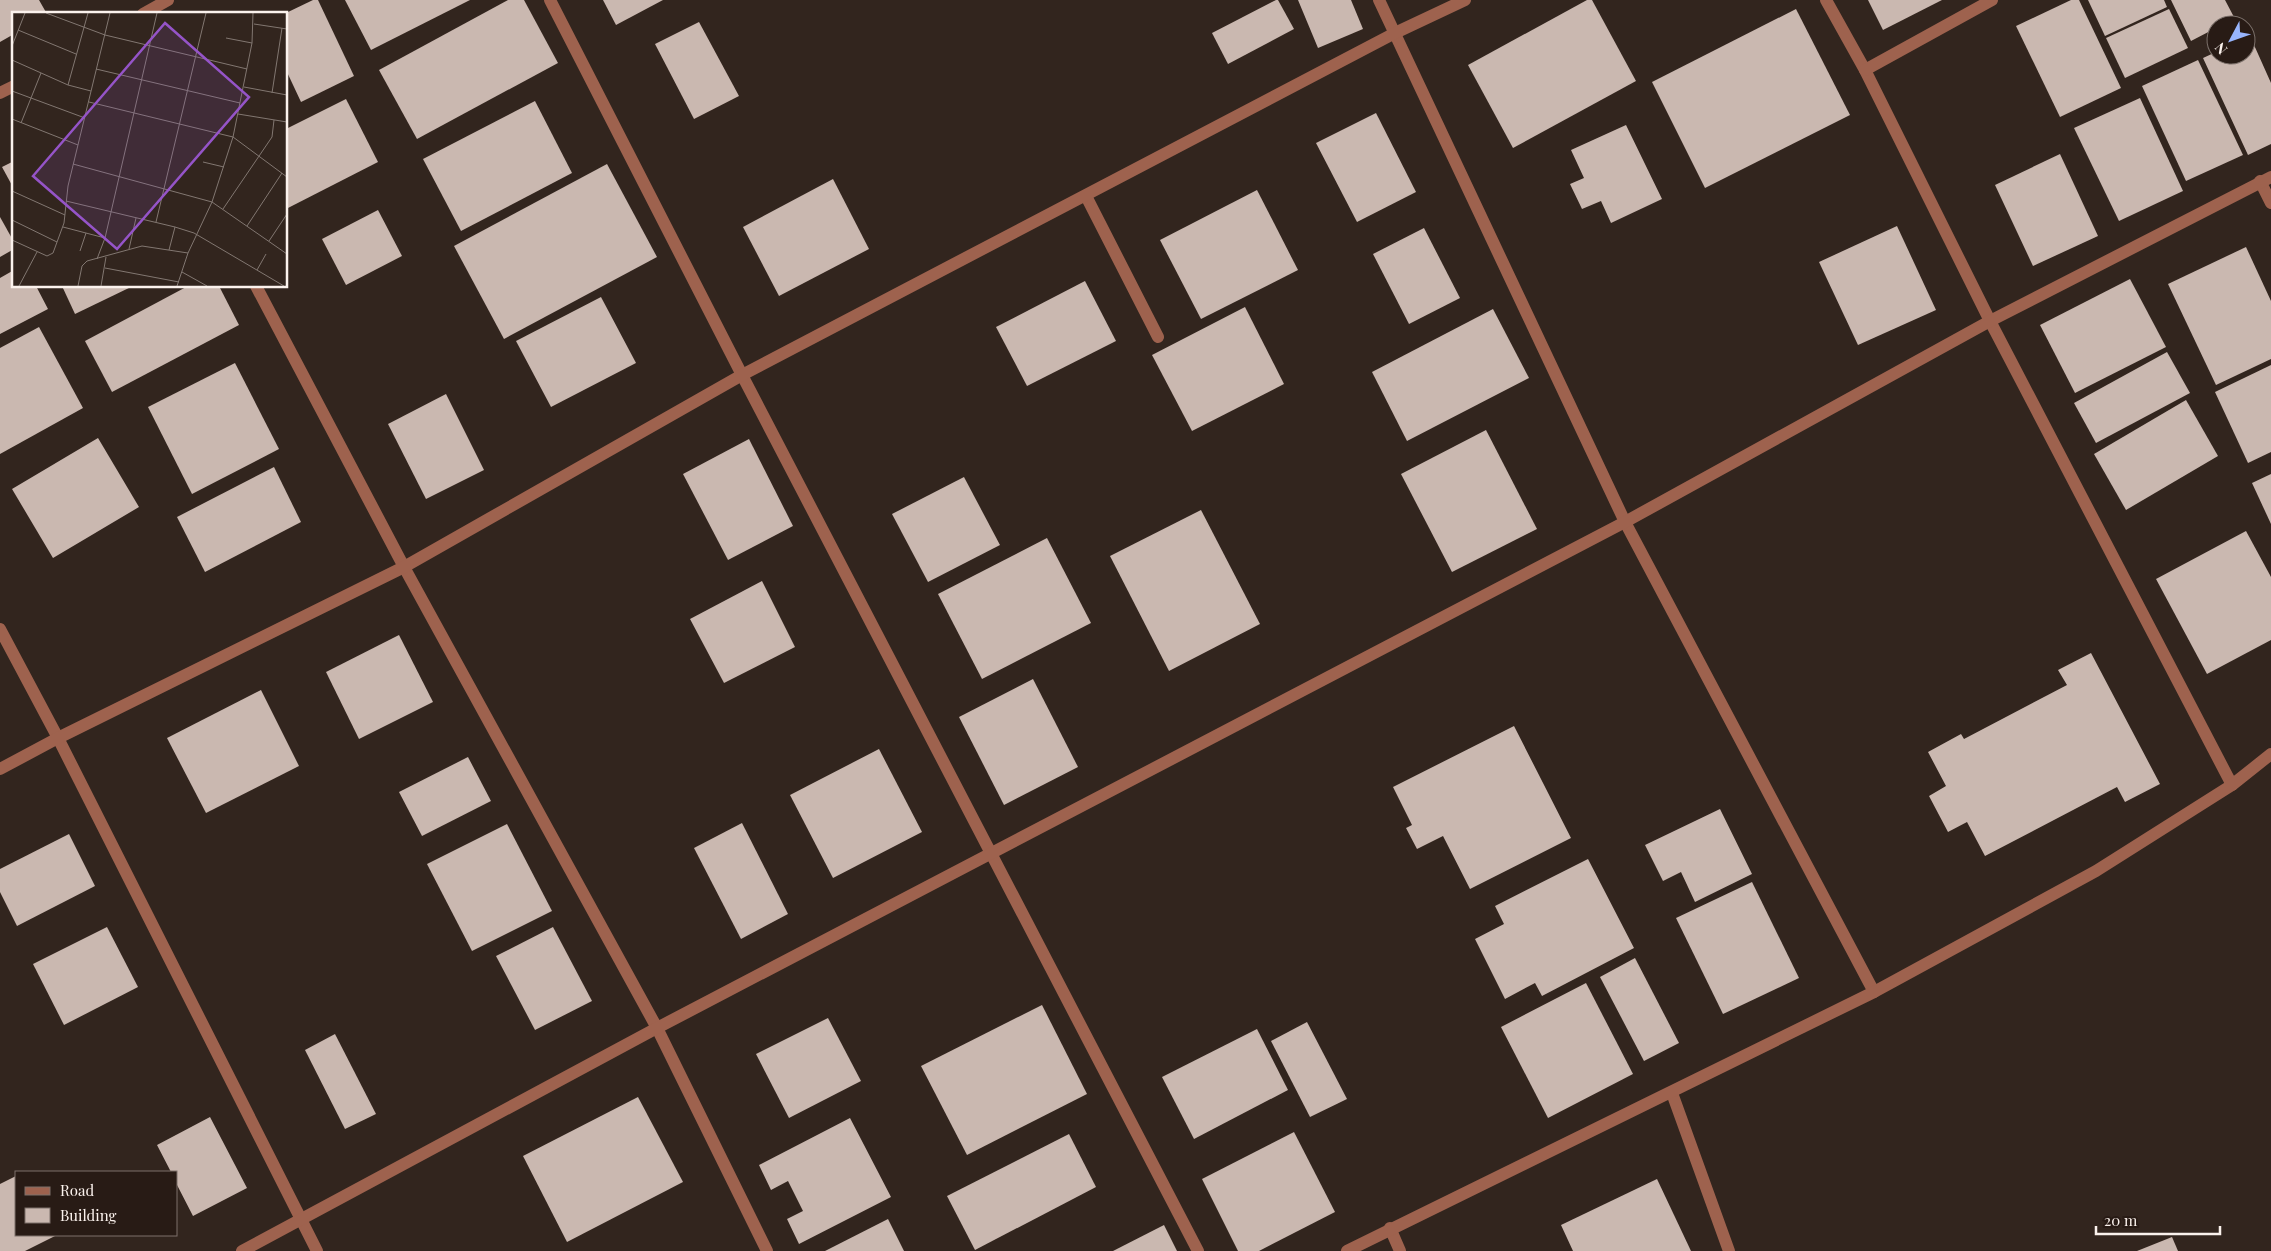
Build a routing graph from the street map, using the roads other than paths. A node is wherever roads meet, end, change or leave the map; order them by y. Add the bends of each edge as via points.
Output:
1 (168, 0) edge
2 (550, 0) edge
3 (1379, 0) edge
4 (1466, 0) edge
5 (1826, 0) edge
6 (1992, 0) edge
7 (147, 12) edge
8 (1395, 33) junction
9 (1864, 70) junction
10 (12, 87) edge
11 (0, 93) edge
12 (2266, 179) edge
13 (1086, 196) junction
14 (2271, 203) edge
15 (257, 288) edge
16 (1990, 321) junction
17 (1158, 337) dead end
18 (742, 375) junction
19 (1625, 522) junction
20 (404, 567) junction
21 (0, 629) edge
22 (58, 738) junction
23 (2271, 754) edge
24 (0, 769) edge
25 (2232, 785) junction
26 (991, 854) junction
27 (1874, 992) junction
28 (657, 1028) junction
29 (1672, 1092) junction
30 (300, 1220) junction
31 (1390, 1228) junction
32 (242, 1251) edge
33 (317, 1251) edge
34 (767, 1251) edge
35 (1198, 1251) edge
36 (1347, 1251) edge
37 (1400, 1251) edge
38 (1729, 1251) edge

1 - 7 street
2 - 18 street
3 - 8 street
4 - 8 street
5 - 9 street
6 - 9 street
8 - 13 street
8 - 19 street
9 - 16 street
10 - 11 street
12 - 14 street
12 - 16 street
13 - 17 street
13 - 18 street
15 - 20 street
16 - 19 street
16 - 25 street
18 - 20 street
18 - 26 street
19 - 26 street
19 - 27 street
20 - 22 street
20 - 28 street
21 - 22 street
22 - 24 street
22 - 30 street
23 - 25 street
25 - 27 street via 2096,871
26 - 28 street
26 - 35 street
27 - 29 street
28 - 30 street
28 - 34 street
29 - 31 street
29 - 38 street
30 - 32 street
30 - 33 street
31 - 36 street
31 - 37 street

